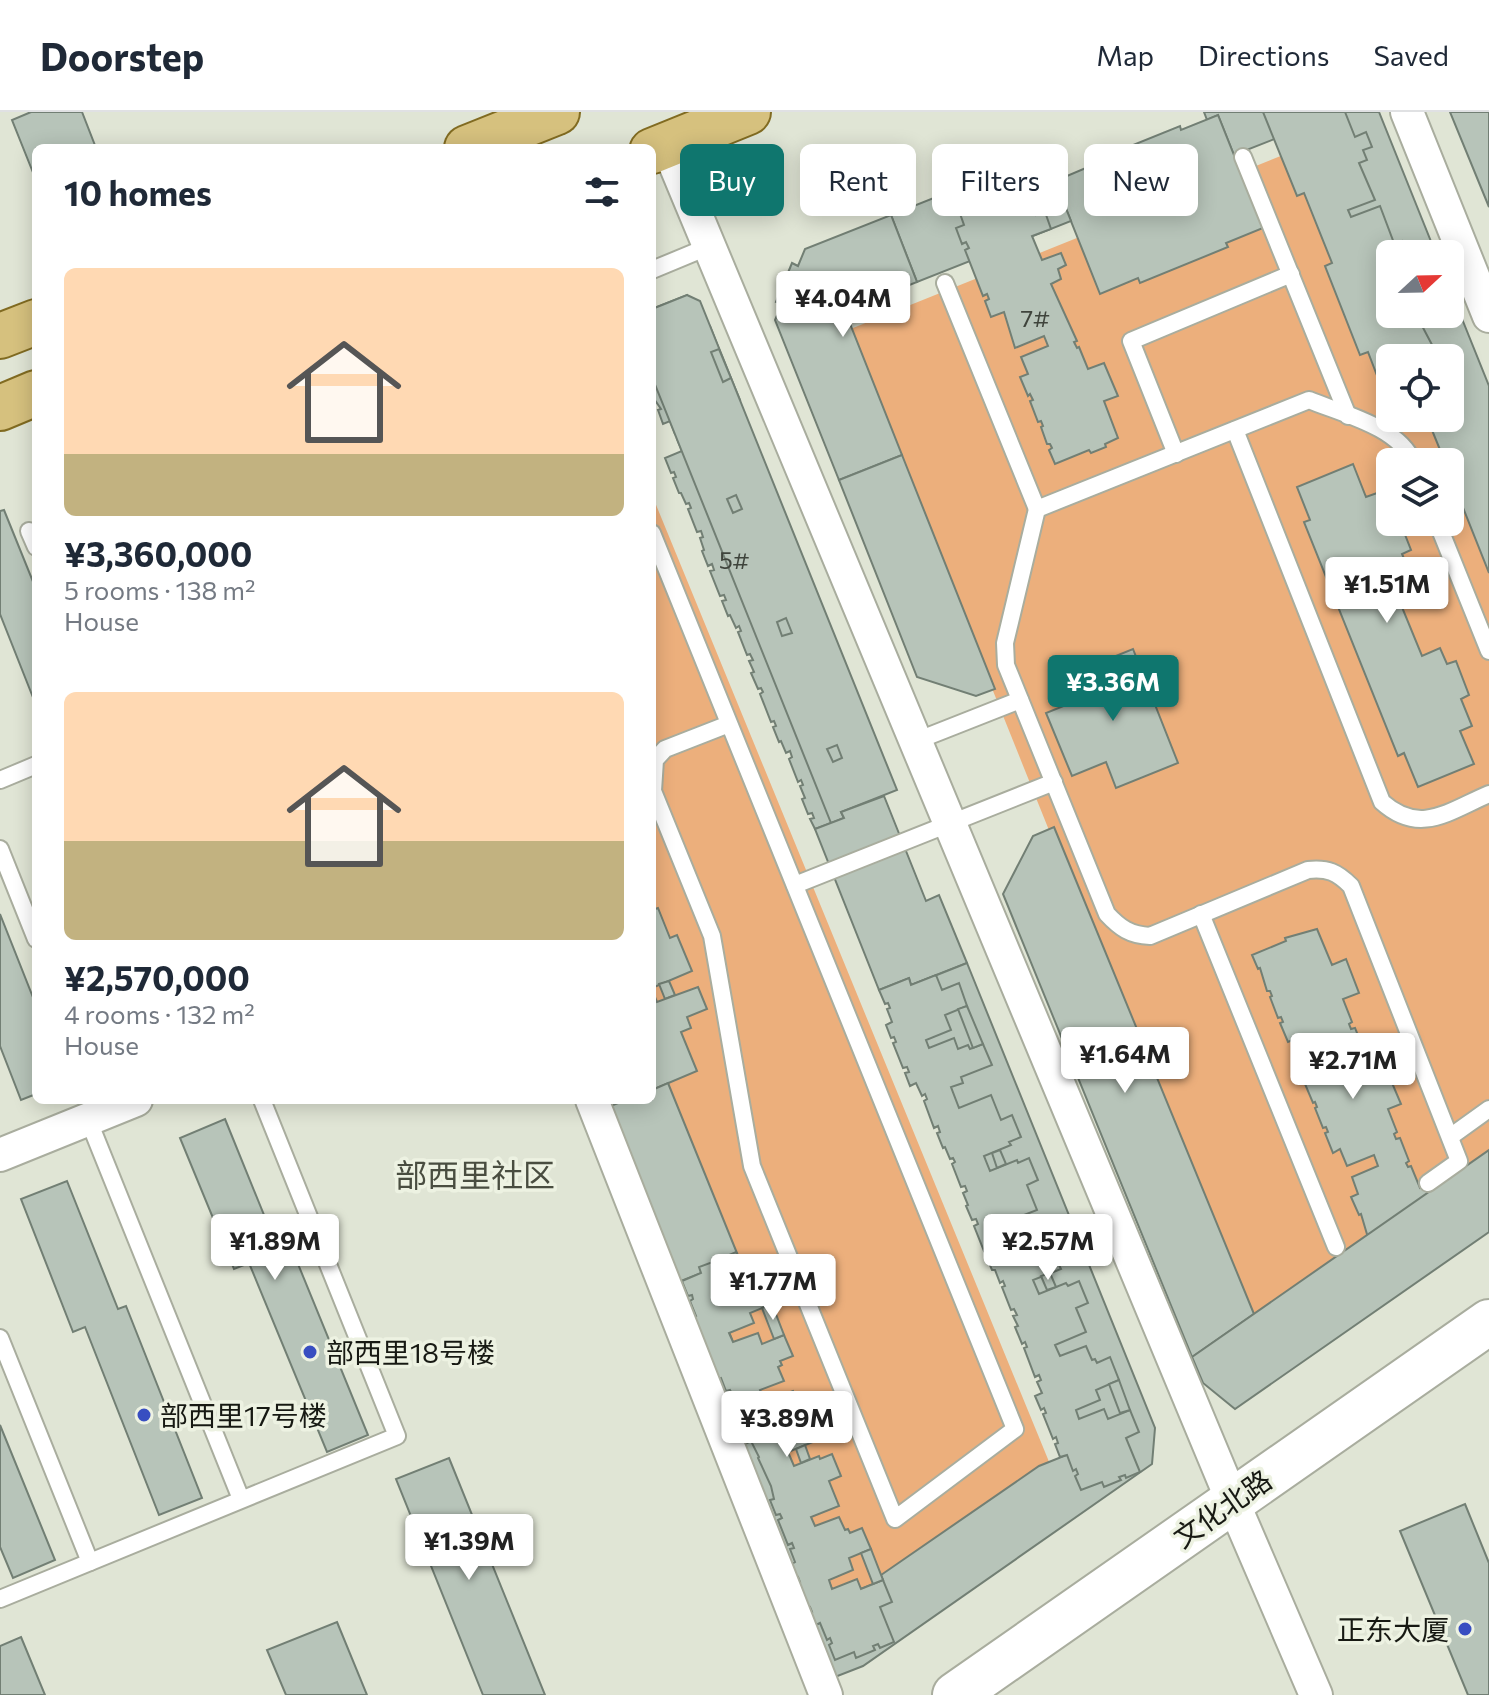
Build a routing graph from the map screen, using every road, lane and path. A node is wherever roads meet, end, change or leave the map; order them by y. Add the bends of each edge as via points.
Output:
1 (557, 112) edge
2 (748, 112) edge
3 (1407, 112) edge
4 (477, 144) edge
5 (660, 148) edge
6 (1243, 157) dead end
7 (710, 246) junction
8 (656, 268) edge
9 (1291, 274) junction
10 (945, 283) dead end
11 (1489, 316) edge
12 (32, 324) edge
13 (0, 336) edge
14 (32, 395) edge
15 (0, 408) edge
16 (1348, 416) junction
17 (1235, 430) junction
18 (1408, 448) edge
19 (1176, 454) junction
20 (1037, 509) junction
21 (29, 531) dead end
22 (1443, 536) edge
23 (32, 538) edge
24 (656, 543) edge
25 (1489, 651) edge
26 (1020, 700) junction
27 (729, 724) junction
28 (916, 741) junction
29 (656, 759) edge
30 (32, 767) edge
31 (0, 780) edge
32 (1054, 782) junction
33 (1489, 794) edge
34 (656, 798) edge
35 (950, 823) junction
36 (0, 849) edge
37 (795, 885) junction
38 (1201, 914) junction
39 (32, 929) edge
40 (121, 1104) edge
41 (264, 1104) edge
42 (594, 1104) edge
43 (1489, 1109) edge
44 (98, 1110) edge
45 (1450, 1137) junction
46 (0, 1155) edge
47 (1428, 1183) dead end
48 (1336, 1247) dead end
49 (1489, 1322) edge
50 (0, 1338) edge
51 (241, 1499) junction
52 (1232, 1500) junction
53 (90, 1562) junction
54 (0, 1599) edge
55 (826, 1695) edge
56 (955, 1695) edge
57 (1316, 1695) edge

1 - 4 main road
2 - 5 main road
3 - 11 street
5 - 7 street
6 - 9 lane
7 - 8 lane
7 - 28 street
9 - 16 lane
9 - 19 lane via 1131,341
10 - 20 lane
12 - 13 main road
14 - 15 main road
16 - 17 lane via 1309,400
16 - 18 lane via 1393,435
17 - 19 lane
17 - 33 lane via 1382,802 1413,821
19 - 20 lane
20 - 26 lane via 1005,643 1006,665
21 - 23 lane
22 - 25 lane
24 - 27 lane
26 - 28 lane
26 - 32 lane
27 - 29 lane via 665,749
27 - 37 lane
28 - 35 street
30 - 31 lane
32 - 35 lane
32 - 38 lane via 1107,914 1119,927 1150,936
34 - 37 lane via 712,936 752,1166 895,1519 1015,1429
35 - 37 lane
35 - 52 street
36 - 39 lane
38 - 45 lane via 1308,870 1339,873 1351,886
38 - 48 lane
40 - 44 street
41 - 51 lane via 397,1436
42 - 55 street
43 - 45 lane
44 - 46 street
44 - 51 lane
45 - 47 lane via 1459,1161
49 - 52 street, 文化北路
50 - 53 lane
51 - 53 lane
52 - 56 street, 文化北路
52 - 57 street
53 - 54 lane

